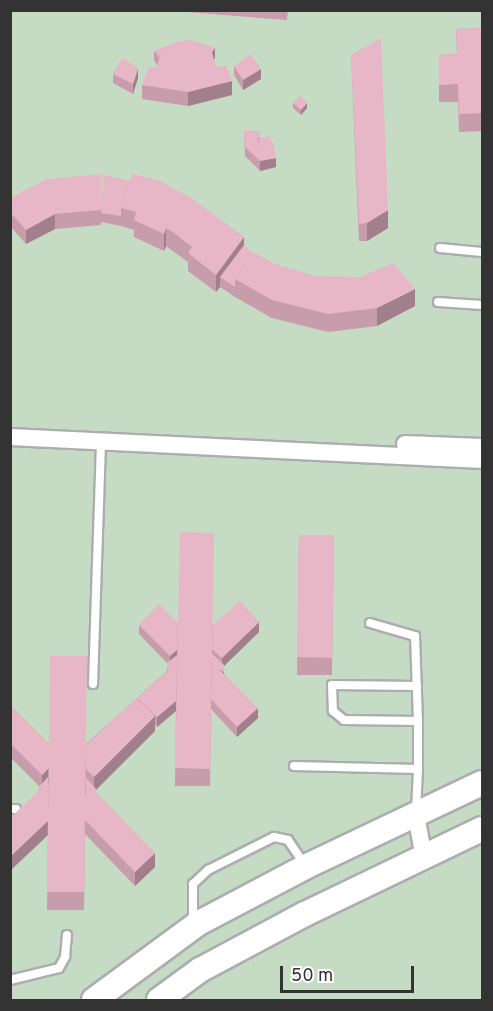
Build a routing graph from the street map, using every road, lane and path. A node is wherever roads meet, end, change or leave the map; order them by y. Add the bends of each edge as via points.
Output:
1 (440, 248) dead end
2 (483, 252) edge
3 (438, 302) dead end
4 (483, 305) edge
5 (10, 427) edge
6 (10, 437) edge
7 (101, 440) junction
8 (483, 447) edge
9 (483, 460) edge
10 (370, 623) dead end
11 (93, 684) dead end
12 (417, 686) junction
13 (418, 721) junction
14 (294, 766) dead end
15 (418, 770) junction
16 (483, 783) edge
17 (416, 815) junction
18 (483, 829) edge
19 (424, 858) junction
20 (305, 867) junction
21 (193, 927) junction
22 (66, 935) dead end
23 (10, 980) edge
24 (94, 1000) edge
25 (159, 1000) edge

1 - 2 lane
3 - 4 lane
5 - 8 street
6 - 7 street
7 - 9 street
7 - 11 lane
10 - 12 lane via 415,636
12 - 13 lane
12 - 13 lane via 332,685 333,711 344,720
13 - 15 lane
14 - 15 lane
15 - 17 lane
16 - 17 street
17 - 19 street
17 - 20 street
18 - 19 street
19 - 25 street via 221,959
20 - 21 street
20 - 21 lane via 288,840 274,837 208,870 193,884
21 - 24 street
22 - 23 lane via 65,957 59,968

